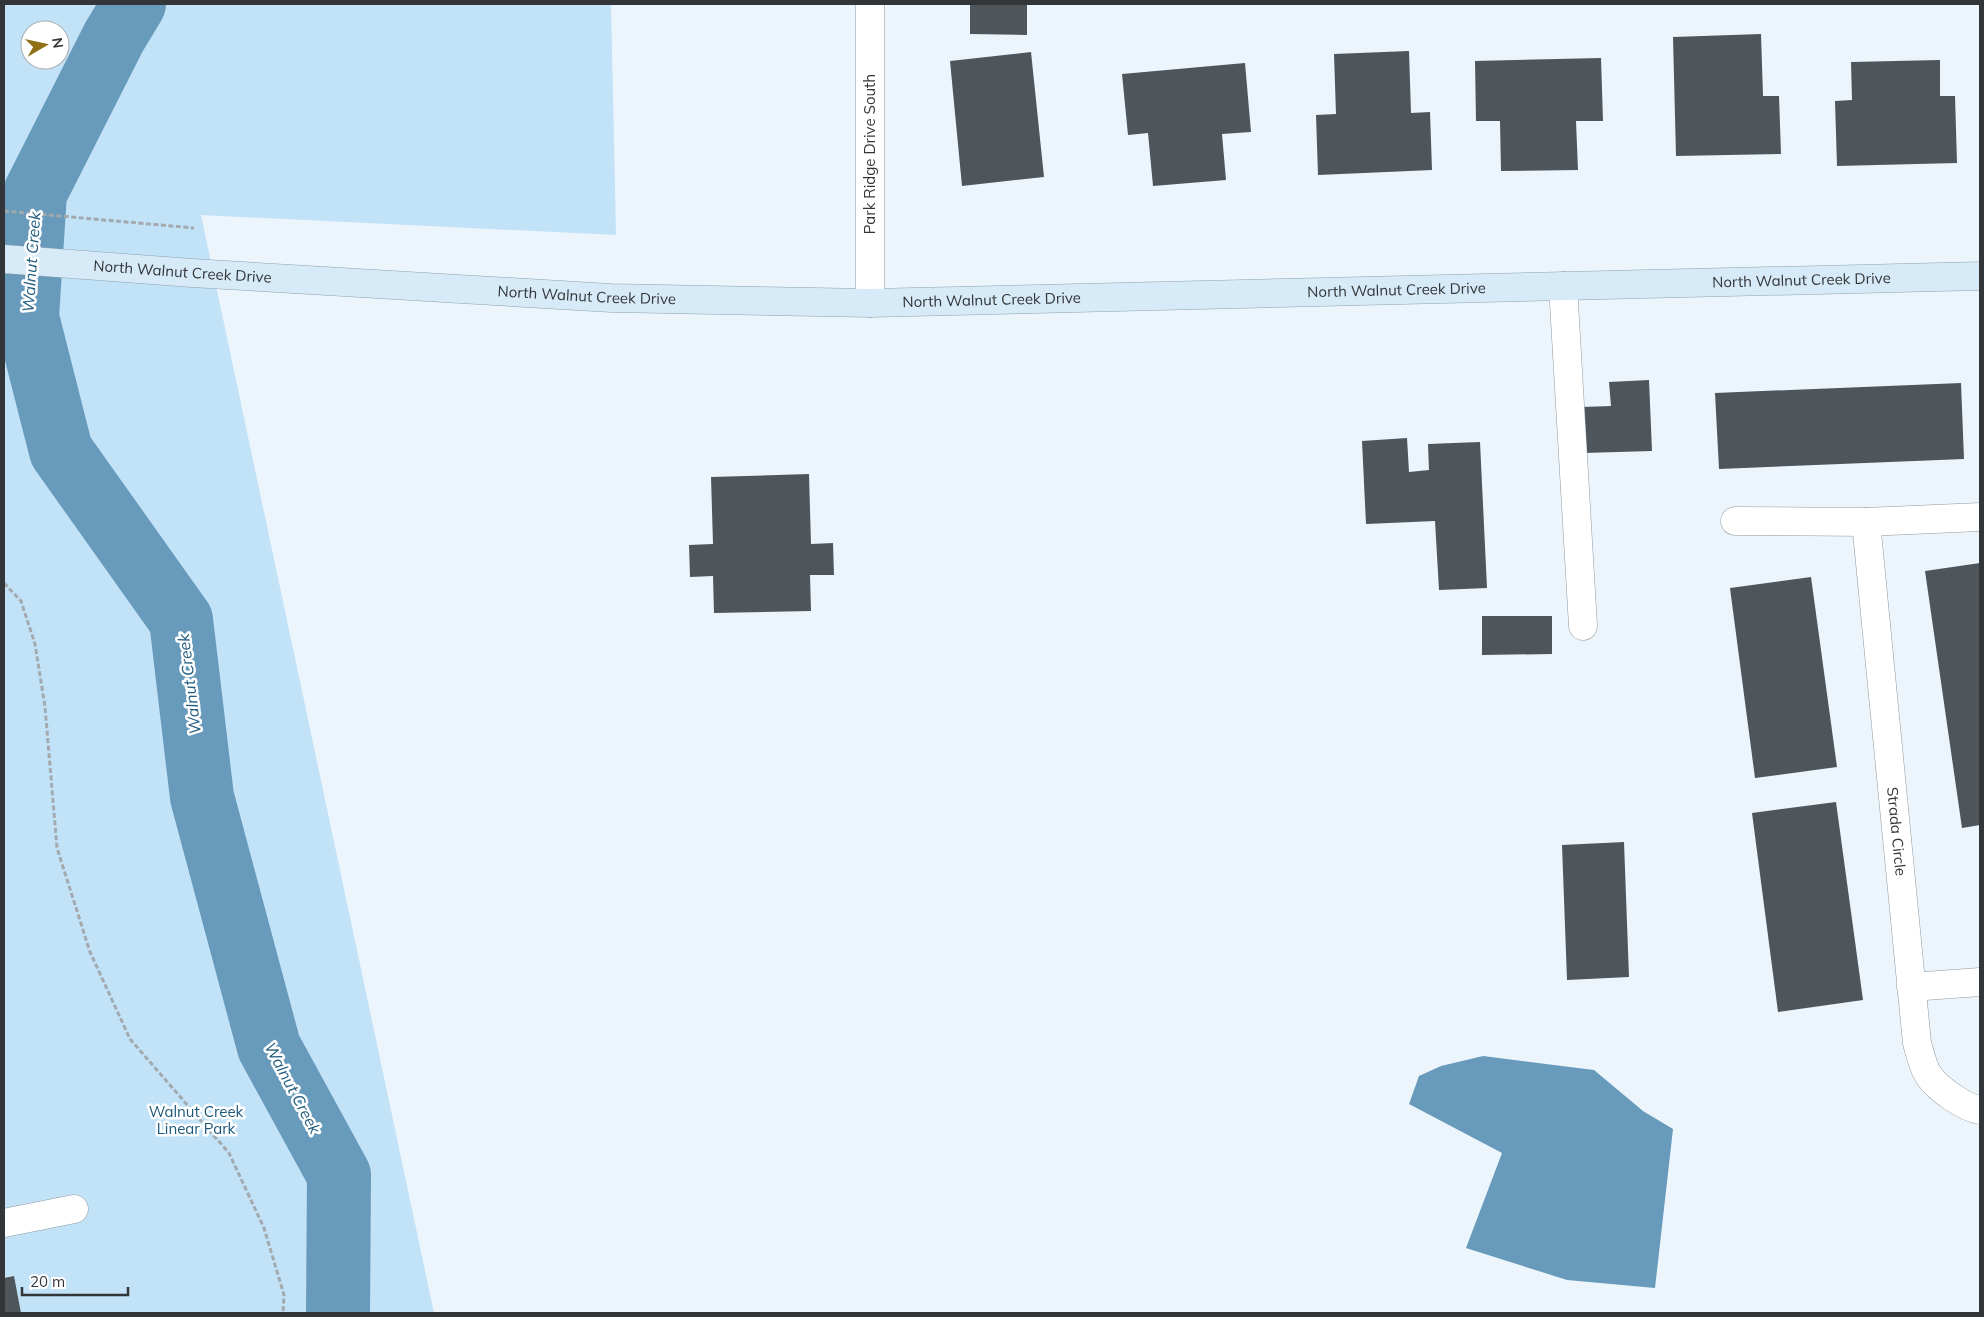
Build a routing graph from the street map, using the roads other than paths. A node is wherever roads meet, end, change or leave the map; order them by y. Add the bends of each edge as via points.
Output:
1 (870, 4) edge
2 (4, 259) edge
3 (1980, 276) edge
4 (1563, 286) junction
5 (870, 303) junction
6 (1980, 517) edge
7 (1735, 521) dead end
8 (1866, 522) junction
9 (1583, 626) dead end
10 (1980, 982) edge
11 (1911, 987) junction
12 (1980, 1110) edge
13 (74, 1209) dead end
14 (4, 1223) edge

1 - 5 street, Park Ridge Drive South
2 - 5 main road, North Walnut Creek Drive via 611,298
3 - 4 main road, North Walnut Creek Drive
4 - 5 main road, North Walnut Creek Drive
4 - 9 street
6 - 8 street
7 - 8 street
8 - 11 street, Strada Circle
10 - 11 street
11 - 12 street, Strada Circle via 1917,1043 1928,1076 1950,1096
13 - 14 street

